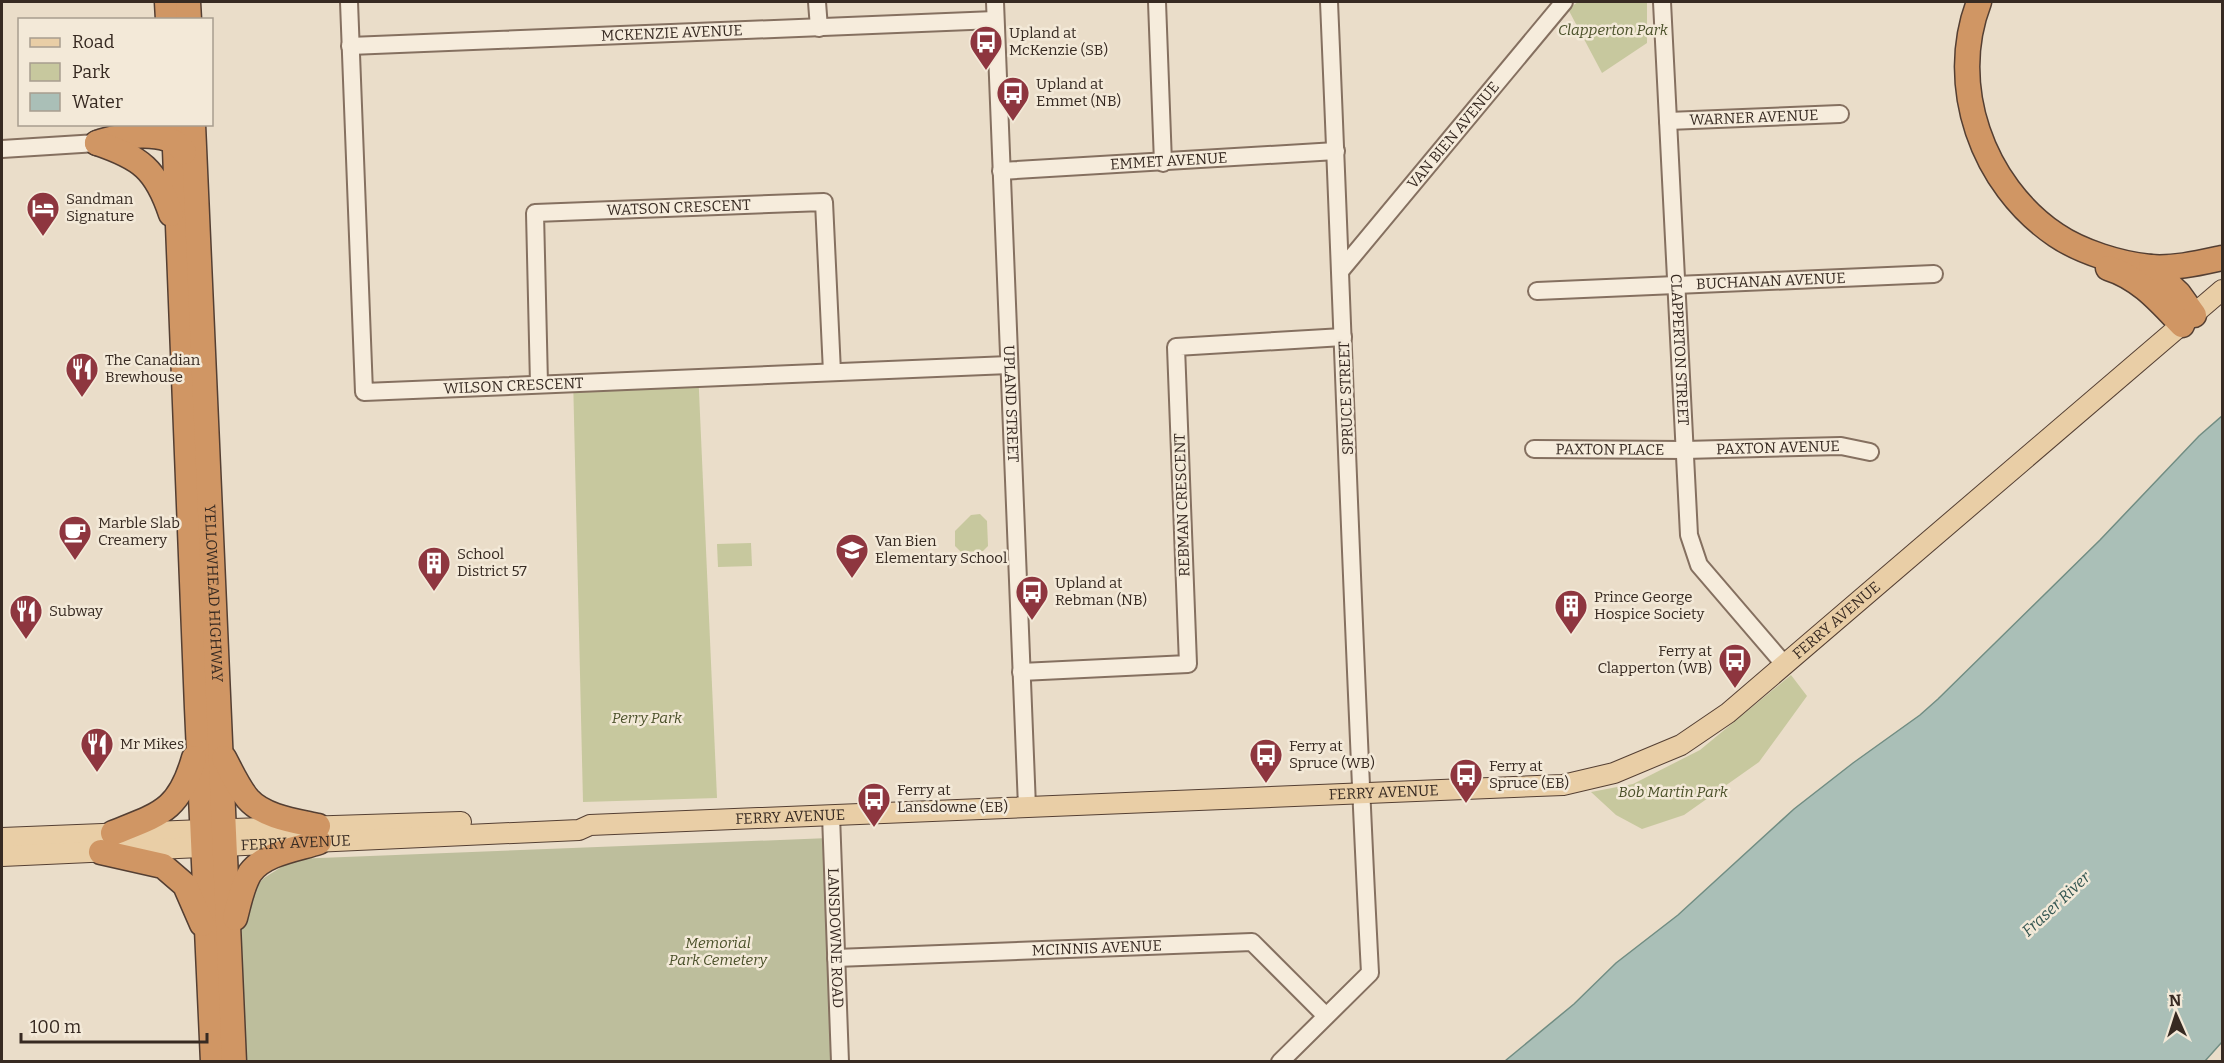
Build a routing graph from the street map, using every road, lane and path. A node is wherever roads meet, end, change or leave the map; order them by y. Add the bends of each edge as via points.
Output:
1 (167, 2) edge
2 (188, 2) edge
3 (349, 2) edge
4 (817, 2) edge
5 (995, 2) edge
6 (1156, 2) edge
7 (1329, 2) edge
8 (1564, 2) edge
9 (1662, 2) edge
10 (1961, 2) edge
11 (1979, 2) edge
12 (168, 18) edge
13 (189, 18) edge
14 (995, 20) junction
15 (819, 28) junction
16 (350, 46) junction
17 (1840, 114) dead end
18 (1668, 121) junction
19 (128, 126) edge
20 (193, 126) edge
21 (174, 133) edge
22 (104, 140) junction
23 (2, 149) edge
24 (1336, 151) junction
25 (1163, 163) junction
26 (1001, 171) junction
27 (196, 206) junction
28 (178, 236) junction
29 (2223, 258) edge
30 (2151, 267) junction
31 (1342, 269) junction
32 (1934, 274) dead end
33 (1677, 287) junction
34 (2223, 290) edge
35 (1537, 291) dead end
36 (2188, 320) junction
37 (1343, 337) junction
38 (1008, 365) junction
39 (832, 372) junction
40 (539, 384) junction
41 (1534, 449) dead end
42 (1685, 450) junction
43 (1870, 452) dead end
44 (1784, 664) junction
45 (1021, 672) junction
46 (198, 741) junction
47 (222, 754) junction
48 (1361, 794) junction
49 (1027, 807) junction
50 (831, 815) junction
51 (318, 834) junction
52 (2, 838) edge
53 (214, 838) junction
54 (107, 843) junction
55 (2, 856) edge
56 (219, 939) junction
57 (836, 958) junction
58 (1326, 1017) junction
59 (213, 1062) edge
60 (234, 1062) edge
61 (840, 1062) edge
62 (1280, 1062) edge

1 - 12 highway
2 - 13 highway
3 - 16 street
4 - 15 street
5 - 14 street, UPLAND STREET
6 - 25 street
7 - 24 street, SPRUCE STREET
8 - 31 street, VAN BIEN AVENUE
9 - 18 street, CLAPPERTON STREET
10 - 36 highway via 1953,53 1954,87 1971,149 1984,175 2004,203 2054,245 2119,271
11 - 30 highway via 1965,64 1967,89 1983,146 1998,175 2035,219 2057,236 2085,250
14 - 15 street, MCKENZIE AVENUE
14 - 26 street, UPLAND STREET
15 - 16 street, MCKENZIE AVENUE
16 - 40 street, WILSON CRESCENT via 364,392
17 - 18 street, WARNER AVENUE
18 - 33 street, CLAPPERTON STREET
19 - 22 highway
20 - 27 highway, YELLOWHEAD HIGHWAY
21 - 22 highway
21 - 27 highway via 184,153
21 - 28 highway, YELLOWHEAD HIGHWAY
22 - 23 street
22 - 28 highway via 133,158 159,183
24 - 25 street, EMMET AVENUE
24 - 31 street, SPRUCE STREET
25 - 26 street, EMMET AVENUE
26 - 38 street, UPLAND STREET
27 - 47 highway, YELLOWHEAD HIGHWAY
28 - 46 highway, YELLOWHEAD HIGHWAY
29 - 30 highway
30 - 36 highway via 2179,294
31 - 37 street, SPRUCE STREET
32 - 33 street, BUCHANAN AVENUE
33 - 35 street, BUCHANAN AVENUE
33 - 42 street, CLAPPERTON STREET
34 - 36 main road, FERRY AVENUE
36 - 44 main road, FERRY AVENUE
37 - 45 street, REBMAN CRESCENT via 1176,346 1188,664
37 - 48 street, SPRUCE STREET
38 - 39 street, WILSON CRESCENT
38 - 45 street, UPLAND STREET
39 - 40 street, WILSON CRESCENT
39 - 40 street, WATSON CRESCENT via 824,202 535,213
41 - 42 street, PAXTON PLACE
42 - 43 street, PAXTON AVENUE via 1841,446
42 - 44 street, CLAPPERTON STREET via 1689,535 1699,565
44 - 48 main road, FERRY AVENUE via 1728,713 1681,745 1614,773 1563,785
45 - 49 street, UPLAND STREET
46 - 53 highway, YELLOWHEAD HIGHWAY
46 - 54 highway via 187,782 174,802
47 - 51 highway via 255,805
47 - 53 highway, YELLOWHEAD HIGHWAY
48 - 49 main road, FERRY AVENUE
48 - 58 street, SPRUCE STREET via 1370,973
49 - 50 main road, FERRY AVENUE
50 - 51 main road, FERRY AVENUE via 590,825 579,830
50 - 57 street, LANSDOWNE ROAD
51 - 53 main road, FERRY AVENUE
51 - 56 highway via 251,871
52 - 54 main road, FERRY AVENUE
53 - 54 main road, FERRY AVENUE
53 - 56 highway, YELLOWHEAD HIGHWAY
54 - 55 main road, FERRY AVENUE
54 - 56 highway via 164,866 185,885
56 - 59 highway, YELLOWHEAD HIGHWAY
56 - 60 highway, YELLOWHEAD HIGHWAY
57 - 58 street, MCINNIS AVENUE via 1251,942
57 - 61 street, LANSDOWNE ROAD
58 - 62 street, SPRUCE STREET

